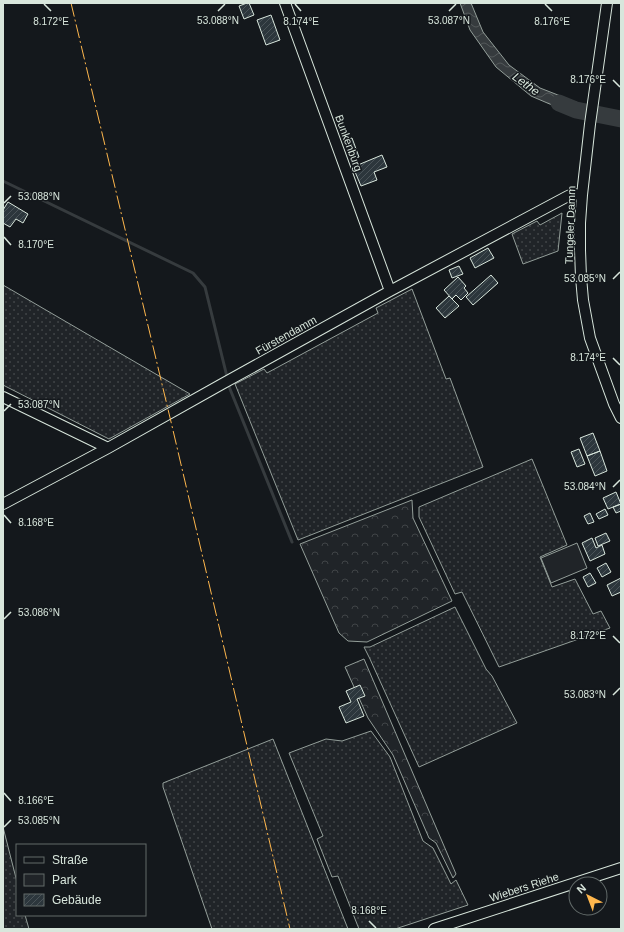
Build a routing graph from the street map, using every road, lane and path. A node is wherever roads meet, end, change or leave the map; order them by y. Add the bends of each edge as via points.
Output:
1 (285, 3) edge
2 (607, 3) edge
3 (582, 195) junction
4 (390, 291) junction
5 (3, 397) edge
6 (621, 418) edge
7 (108, 448) junction
8 (3, 504) edge
9 (621, 868) edge
10 (434, 929) edge

1 - 4 street, Bunkenburg
2 - 3 street, Tungeler Damm
3 - 4 street, Fürstendamm via 568,196
3 - 6 street, Tungeler Damm via 581,277 590,338
4 - 7 street, Fürstendamm
5 - 7 street
7 - 8 street, Fürstendamm
9 - 10 street, Wiebers Riehe

